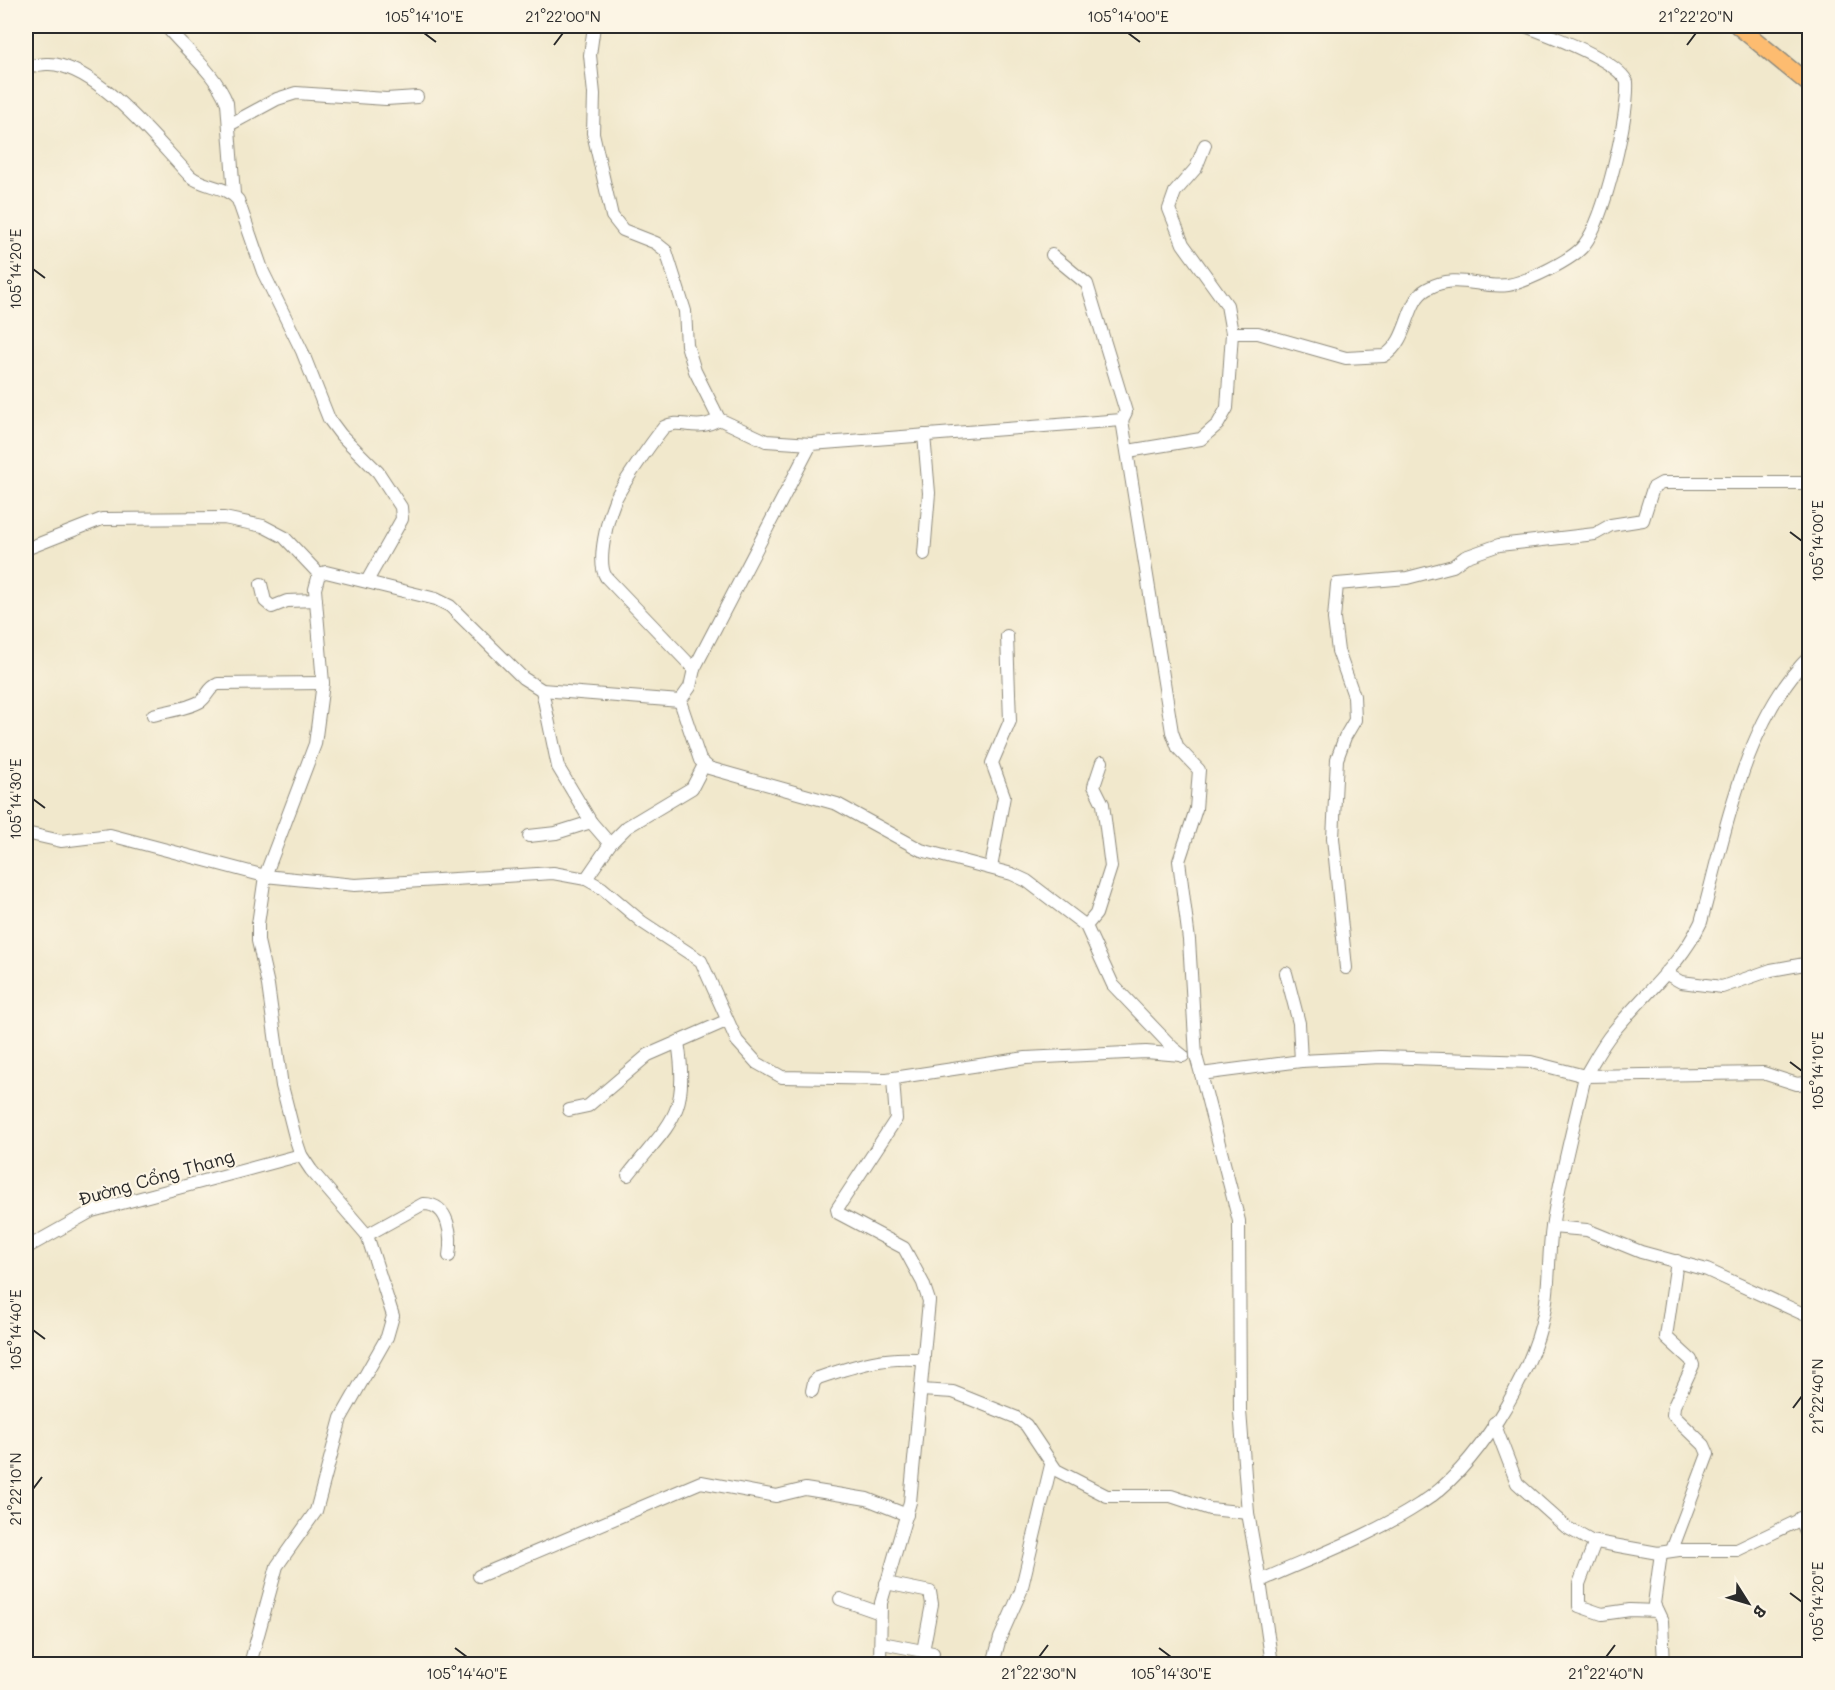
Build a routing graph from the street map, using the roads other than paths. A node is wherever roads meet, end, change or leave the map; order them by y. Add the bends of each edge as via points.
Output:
1 (166, 26) edge
2 (594, 26) edge
3 (1525, 26) edge
4 (1738, 26) edge
5 (26, 67) edge
6 (1809, 85) edge
7 (417, 97) dead end
8 (229, 125) junction
9 (1205, 144) dead end
10 (234, 194) junction
11 (1052, 255) dead end
12 (1232, 333) junction
13 (719, 418) junction
14 (1122, 420) junction
15 (924, 435) junction
16 (811, 444) junction
17 (1128, 451) junction
18 (1809, 485) edge
19 (26, 549) edge
20 (924, 554) dead end
21 (319, 574) junction
22 (367, 581) junction
23 (261, 584) dead end
24 (316, 600) junction
25 (1007, 636) dead end
26 (1809, 656) edge
27 (694, 669) junction
28 (323, 683) junction
29 (542, 690) junction
30 (680, 701) junction
31 (153, 715) dead end
32 (1102, 762) dead end
33 (704, 765) junction
34 (591, 822) junction
35 (26, 833) edge
36 (529, 836) dead end
37 (610, 844) junction
38 (991, 868) junction
39 (265, 876) junction
40 (586, 879) junction
41 (1086, 926) junction
42 (1809, 963) edge
43 (1346, 968) dead end
44 (1287, 973) dead end
45 (1665, 973) junction
46 (726, 1021) junction
47 (678, 1042) junction
48 (1181, 1055) junction
49 (1196, 1056) junction
50 (1302, 1061) junction
51 (1201, 1074) junction
52 (1585, 1076) junction
53 (894, 1079) junction
54 (1809, 1082) edge
55 (569, 1110) dead end
56 (301, 1155) junction
57 (628, 1175) dead end
58 (1552, 1227) junction
59 (367, 1234) junction
60 (26, 1248) edge
61 (449, 1256) dead end
62 (1677, 1262) junction
63 (1809, 1317) edge
64 (924, 1360) junction
65 (921, 1390) junction
66 (812, 1391) dead end
67 (1494, 1423) junction
68 (1051, 1465) junction
69 (1248, 1513) junction
70 (907, 1515) junction
71 (1805, 1517) edge
72 (1809, 1539) edge
73 (1595, 1542) junction
74 (1666, 1551) junction
75 (479, 1576) dead end
76 (1260, 1581) junction
77 (886, 1583) junction
78 (840, 1599) dead end
79 (1657, 1611) junction
80 (880, 1613) junction
81 (882, 1643) junction
82 (250, 1665) edge
83 (880, 1665) edge
84 (993, 1665) edge
85 (1272, 1665) edge
86 (1664, 1665) edge

1 - 8 street via 214,78 227,103
2 - 13 street via 590,55 593,133 608,207 623,231 656,243 666,251 684,311 687,345 695,371
3 - 12 street via 1586,50 1627,82 1605,197 1583,247 1567,260 1515,283 1458,280 1428,288 1417,300 1396,346 1377,358 1346,358 1258,333
4 - 6 highway
5 - 10 street via 59,65 80,74 132,113 190,176
7 - 8 street via 286,94
8 - 10 street
9 - 12 street via 1196,168 1175,192 1169,209 1184,244 1225,300
10 - 22 street via 263,272 329,418 378,472 403,511
11 - 14 street via 1087,284 1126,412
12 - 17 street via 1228,398 1218,424 1192,443
13 - 16 street via 766,441
13 - 27 street via 704,426 664,427 615,500 601,559 606,577
14 - 15 street
14 - 17 street
15 - 16 street
15 - 20 street via 929,493
16 - 27 street
17 - 49 street via 1172,732 1178,748 1199,770 1196,809 1179,861 1189,940
18 - 43 street via 1662,483 1649,495 1643,520 1611,525 1595,534 1499,545 1465,557 1453,566 1407,578 1337,584 1334,619 1338,651 1354,696 1355,720 1337,759 1333,838
19 - 21 street via 102,519 224,518 263,526 284,537
21 - 22 street
21 - 24 street
22 - 29 street via 422,594 450,606 523,678
23 - 24 street via 265,601 272,607 293,600
24 - 28 street
25 - 38 street via 1010,720 992,763 1004,796
26 - 45 street via 1756,736 1701,922 1686,951
27 - 30 street via 690,687
28 - 31 street via 218,684 198,703
28 - 39 street via 315,744
29 - 30 street
29 - 34 street via 558,766
30 - 33 street
32 - 41 street via 1094,786 1103,804 1112,867 1096,914
33 - 37 street via 692,788 637,819
33 - 38 street via 837,804 921,850
34 - 36 street via 556,833
34 - 37 street
35 - 39 street via 61,841 110,835
37 - 40 street
38 - 41 street via 1027,881
39 - 40 street via 355,885 553,873
39 - 56 street via 258,940 282,1086
40 - 46 street via 701,961
41 - 48 street via 1113,985
42 - 45 street via 1767,971 1722,987 1681,982
44 - 50 street via 1299,1023
45 - 52 street via 1612,1033
46 - 47 street
46 - 53 street via 749,1055 783,1077
47 - 55 street via 641,1060 588,1106
47 - 57 street via 682,1075 675,1117
48 - 49 street
48 - 53 street via 1146,1052 1026,1058
49 - 51 street
50 - 51 street
50 - 52 street via 1381,1057 1531,1062
51 - 69 street via 1239,1221 1240,1411
52 - 54 street via 1763,1072 1797,1084
52 - 58 street
53 - 64 street via 896,1119 837,1209 908,1252 929,1301
56 - 59 street
56 - 60 street, Đường Cổng Thang via 92,1211
58 - 62 street via 1587,1230
58 - 67 street via 1545,1311 1538,1341 1524,1376
59 - 61 street via 429,1204 442,1213 450,1229
59 - 82 street via 392,1308 392,1324 341,1418 316,1511 277,1566
62 - 63 street via 1707,1270
62 - 74 street via 1666,1337 1693,1365 1673,1415 1708,1454
64 - 65 street
64 - 66 street via 891,1358 865,1363 818,1378
65 - 68 street via 953,1392 1015,1417 1026,1425
65 - 70 street
67 - 73 street via 1517,1483 1566,1527
67 - 76 street via 1448,1482 1422,1504
68 - 69 street via 1112,1497 1171,1496 1210,1509
68 - 84 street via 1022,1591 1000,1638
69 - 76 street
70 - 75 street via 867,1498 805,1489 776,1496 701,1482
70 - 77 street
71 - 72 street
71 - 74 street via 1737,1550
73 - 74 street
73 - 79 street via 1579,1584 1579,1606 1602,1614
74 - 79 street via 1654,1604
76 - 85 street
77 - 80 street
77 - 81 street via 930,1592 932,1604 928,1652
78 - 80 street
79 - 86 street via 1662,1621
80 - 81 street
81 - 83 street

